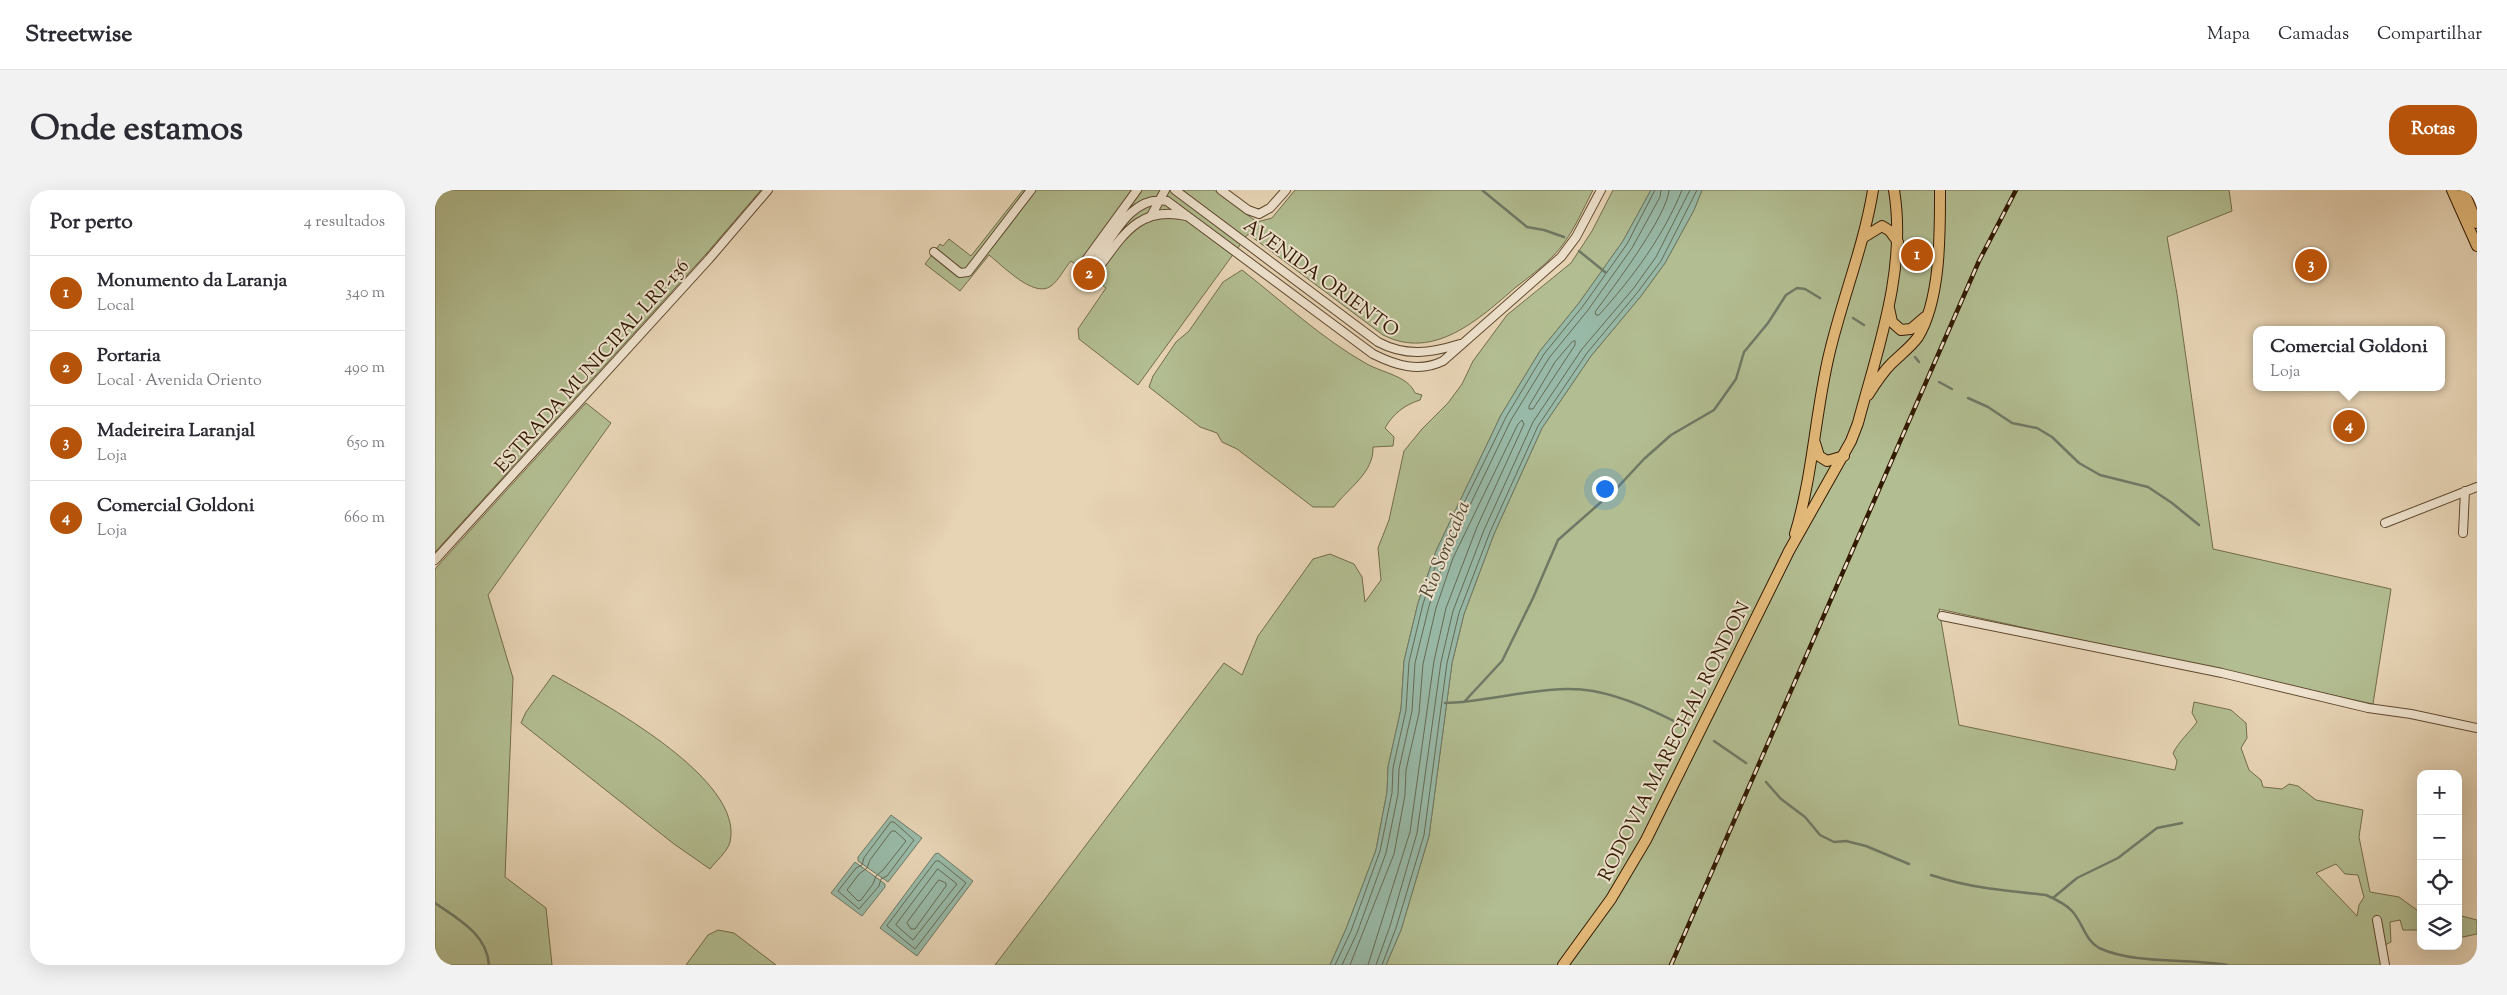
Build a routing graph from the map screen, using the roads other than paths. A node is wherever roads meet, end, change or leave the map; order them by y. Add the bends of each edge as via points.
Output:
1 (768, 190) edge
2 (1031, 190) edge
3 (1139, 190) edge
4 (1165, 190) edge
5 (1175, 190) edge
6 (1221, 190) edge
7 (1286, 190) edge
8 (1601, 190) edge
9 (1873, 190) edge
10 (1894, 190) edge
11 (1939, 190) edge
12 (2452, 190) edge
13 (2463, 190) edge
14 (1155, 200) junction
15 (1137, 207) junction
16 (1151, 216) junction
17 (1190, 218) junction
18 (2477, 223) edge
19 (1133, 224) junction
20 (1864, 237) junction
21 (1898, 242) junction
22 (2477, 246) edge
23 (934, 252) dead end
24 (1092, 265) junction
25 (1889, 306) junction
26 (1927, 314) junction
27 (1462, 344) junction
28 (1864, 401) junction
29 (1814, 440) junction
30 (1845, 456) junction
31 (2477, 487) edge
32 (2465, 491) junction
33 (2385, 523) dead end
34 (2463, 532) dead end
35 (1789, 552) junction
36 (435, 560) edge
37 (1942, 616) dead end
38 (2477, 728) edge
39 (2377, 920) dead end
40 (1563, 965) edge
41 (2385, 965) edge

1 - 36 street, ESTRADA MUNICIPAL LRP-136
2 - 23 street via 968,272 960,273
3 - 14 street, AVENIDA ORIENTO via 1144,197
3 - 24 street
4 - 14 street
5 - 27 street, AVENIDA ORIENTO via 1378,342 1399,351 1420,353
6 - 7 street via 1259,214 1271,208
8 - 27 street, AVENIDA ORIENTO via 1576,237 1561,257
9 - 20 main road, RODOVIA MARECHAL RONDON
10 - 21 main road, RODOVIA MARECHAL RONDON
11 - 26 main road via 1938,257
12 - 22 main road
13 - 18 main road
14 - 15 street
14 - 16 street
14 - 17 street, AVENIDA ORIENTO via 1171,204
15 - 19 street
15 - 24 street
16 - 17 street, AVENIDA ORIENTO via 1167,214
16 - 19 street, AVENIDA ORIENTO
17 - 27 street, AVENIDA ORIENTO via 1385,360 1411,367 1427,366 1443,361
19 - 24 street, AVENIDA ORIENTO
20 - 21 main road via 1882,226
20 - 29 main road, RODOVIA MARECHAL RONDON via 1833,339
21 - 25 main road, RODOVIA MARECHAL RONDON
25 - 26 main road via 1892,322 1901,330 1911,329
25 - 28 main road, RODOVIA MARECHAL RONDON
26 - 28 main road via 1917,338 1884,372
28 - 30 main road, RODOVIA MARECHAL RONDON
29 - 30 main road via 1823,459 1832,461
29 - 35 main road, RODOVIA MARECHAL RONDON via 1804,500
30 - 35 main road, RODOVIA MARECHAL RONDON
31 - 32 street
32 - 33 street
32 - 34 street
35 - 40 main road, RODOVIA MARECHAL RONDON via 1646,840 1611,899
37 - 38 street via 2222,673 2368,708
39 - 41 street

